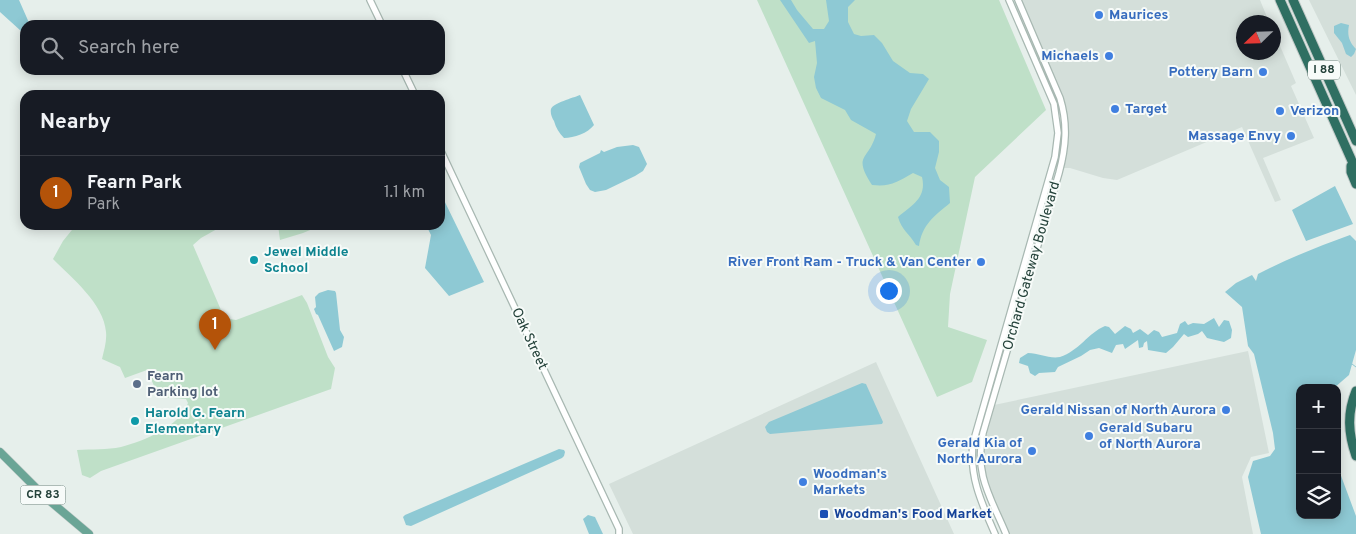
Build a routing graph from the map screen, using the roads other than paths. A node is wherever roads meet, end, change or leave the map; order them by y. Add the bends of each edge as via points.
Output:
1 (370, 0) edge
2 (1010, 0) edge
3 (1018, 0) edge
4 (1280, 0) edge
5 (1293, 0) edge
6 (380, 20) edge
7 (405, 75) edge
8 (413, 90) edge
9 (1356, 141) edge
10 (1350, 158) junction
11 (445, 160) edge
12 (1356, 170) edge
13 (1356, 184) edge
14 (1356, 391) edge
15 (0, 452) edge
16 (1356, 456) edge
17 (619, 532) edge
18 (89, 534) edge
19 (624, 534) edge
20 (995, 534) edge
21 (1006, 534) edge

1 - 6 street
2 - 20 street, Orchard Gateway Boulevard via 1054,104 1058,134 1055,157 973,443 974,481
3 - 21 street, Orchard Gateway Boulevard via 1060,98 1066,135 1059,173 980,449 982,475
4 - 10 highway, I 88
5 - 9 highway, I 88
7 - 8 street
10 - 12 highway, I 88
10 - 13 highway
11 - 17 street, Oak Street
14 - 16 highway via 1349,424
15 - 18 main road, CR 83 via 44,496
17 - 19 street, Oak Street

